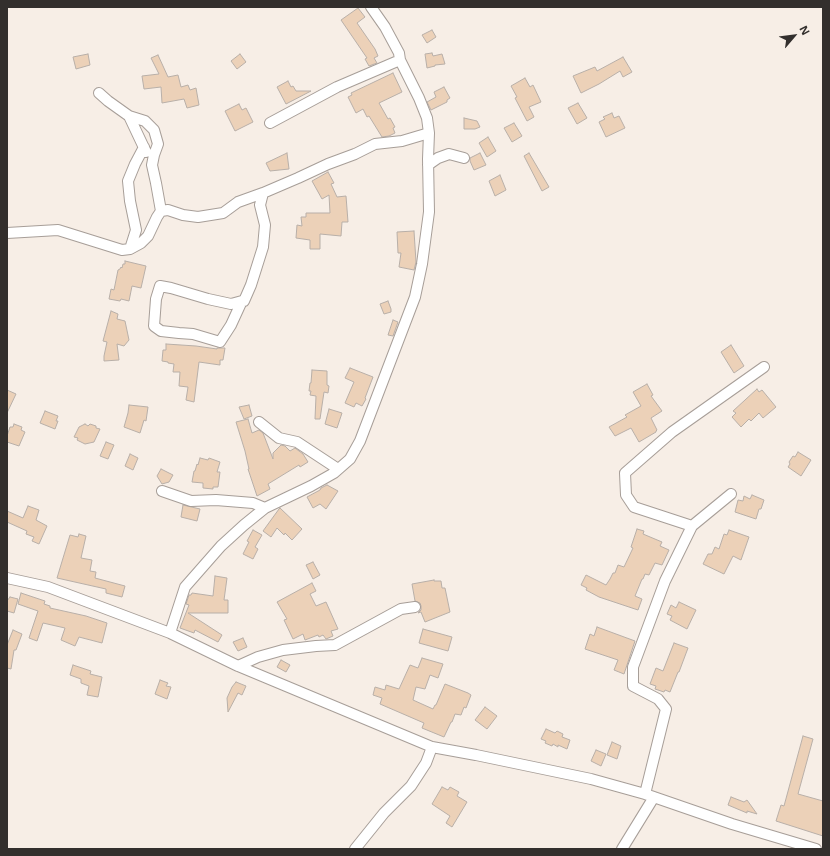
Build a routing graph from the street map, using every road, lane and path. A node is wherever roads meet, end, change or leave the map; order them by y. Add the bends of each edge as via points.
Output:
1 (371, 7) edge
2 (400, 60) junction
3 (99, 93) dead end
4 (129, 116) junction
5 (270, 123) dead end
6 (429, 133) junction
7 (144, 147) junction
8 (464, 158) dead end
9 (152, 165) junction
10 (428, 165) junction
11 (264, 193) junction
12 (161, 210) junction
13 (7, 233) edge
14 (130, 249) junction
15 (242, 301) junction
16 (764, 367) dead end
17 (259, 422) dead end
18 (338, 469) junction
19 (162, 491) dead end
20 (731, 494) dead end
21 (265, 508) junction
22 (692, 526) junction
23 (7, 578) edge
24 (415, 607) dead end
25 (170, 633) junction
26 (238, 666) junction
27 (432, 747) junction
28 (650, 796) junction
29 (355, 849) edge
30 (622, 849) edge
31 (816, 849) edge

1 - 2 street via 385,27
2 - 5 street via 338,87
2 - 6 street via 420,98
3 - 4 street
4 - 7 street
4 - 9 street via 145,121 154,130 158,144
6 - 10 street
6 - 11 street via 375,144
7 - 9 street
7 - 14 street via 128,181 136,230
8 - 10 street via 449,154
9 - 12 street
10 - 18 street via 429,212 415,297 360,441 350,460
11 - 12 street via 238,202 222,213 198,217
11 - 15 street via 260,205 265,225 264,247 251,285
12 - 14 street via 148,236
13 - 14 street via 58,230 122,250
15 - 15 street via 231,304 160,286 156,299 154,326 161,331 193,334 220,342
16 - 22 street via 672,432 625,473 626,495 634,507
17 - 18 street via 279,438 297,442
18 - 21 street via 311,486
19 - 21 street via 191,501 254,503
20 - 22 street
21 - 25 street via 221,546 185,587
22 - 28 street via 665,581 633,667 633,686 658,699 666,709
23 - 25 street via 48,587
24 - 26 street via 401,609 335,645 283,650
25 - 26 street
26 - 27 street
27 - 28 street via 591,779
27 - 29 street via 426,763 411,786 384,813
28 - 30 street
28 - 31 street

